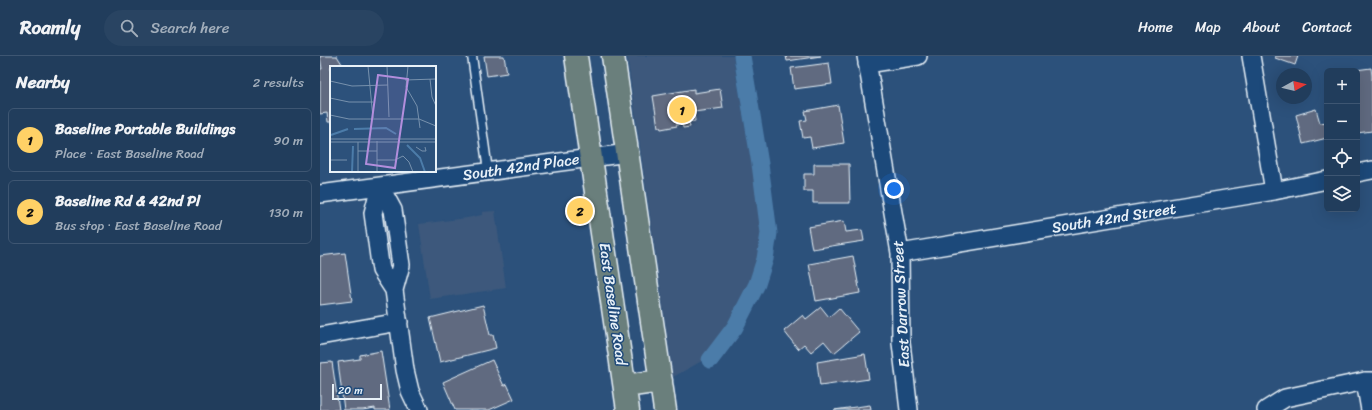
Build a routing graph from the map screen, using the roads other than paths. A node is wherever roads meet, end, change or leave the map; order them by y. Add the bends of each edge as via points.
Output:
1 (472, 56) edge
2 (576, 56) edge
3 (613, 56) edge
4 (918, 56) edge
5 (1251, 56) edge
6 (867, 60) edge
7 (628, 153) junction
8 (591, 158) junction
9 (1372, 170) edge
10 (488, 171) junction
11 (1360, 172) edge
12 (1324, 181) edge
13 (380, 186) junction
14 (1274, 191) junction
15 (320, 194) edge
16 (900, 253) junction
17 (400, 254) junction
18 (379, 257) junction
19 (394, 290) junction
20 (399, 322) junction
21 (320, 336) edge
22 (661, 381) junction
23 (1369, 381) edge
24 (625, 386) junction
25 (419, 410) edge
26 (628, 410) edge
27 (665, 410) edge
28 (909, 410) edge
29 (1266, 410) edge
30 (1370, 410) edge

1 - 10 lane
2 - 8 main road, East Baseline Road
3 - 7 main road
4 - 6 street
5 - 14 street
6 - 16 street, East Darrow Street
7 - 8 street, South 42nd Place
7 - 22 main road
8 - 10 street, South 42nd Place
8 - 24 main road, East Baseline Road
9 - 11 street
10 - 13 street, South 42nd Place
12 - 14 street, South 42nd Street
13 - 15 street, South 42nd Place
13 - 17 street via 393,210
13 - 18 street via 373,213
14 - 16 street, South 42nd Street
16 - 28 street, East Darrow Street via 901,343
17 - 18 street
17 - 19 street via 401,265
18 - 19 street via 381,270
19 - 20 street
20 - 21 street
20 - 25 street via 405,370 410,391
22 - 24 main road
22 - 27 main road
23 - 29 street via 1285,398
23 - 30 street
24 - 26 main road, East Baseline Road

